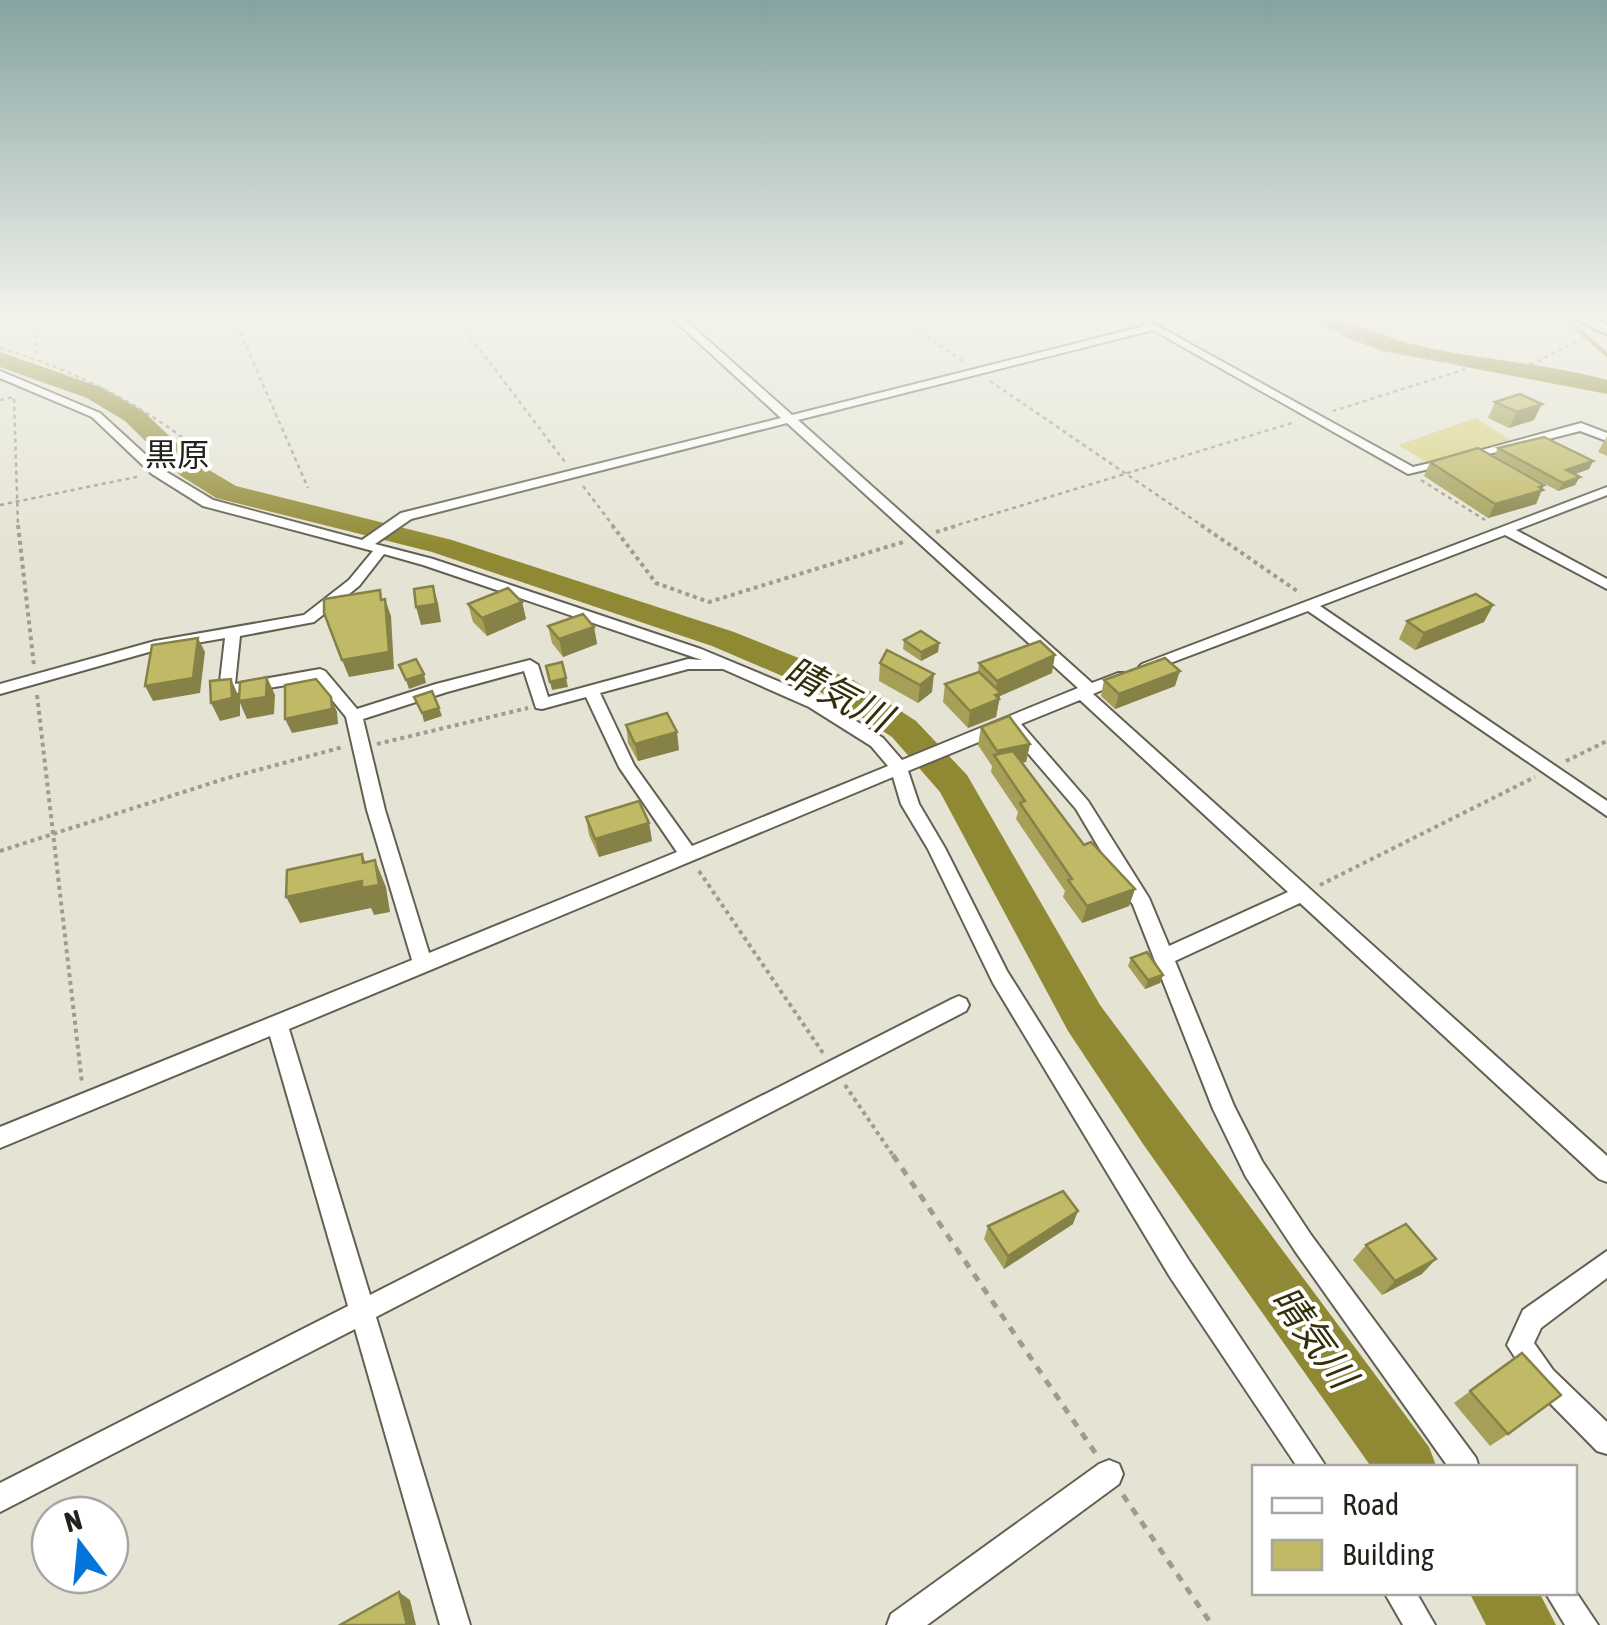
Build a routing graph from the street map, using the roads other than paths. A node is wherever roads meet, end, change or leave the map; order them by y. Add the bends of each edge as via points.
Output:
1 (46, 394) edge
2 (761, 394) edge
3 (890, 394) edge
4 (1273, 394) edge
5 (789, 419) junction
6 (1607, 437) edge
7 (1473, 454) junction
8 (1489, 462) edge
9 (1607, 491) edge
10 (1552, 498) dead end
11 (1568, 506) junction
12 (1506, 530) junction
13 (373, 545) junction
14 (1607, 586) edge
15 (1309, 605) junction
16 (232, 634) junction
17 (735, 668) junction
18 (0, 689) edge
19 (591, 690) junction
20 (1085, 690) junction
21 (354, 716) junction
22 (1010, 721) junction
23 (898, 768) junction
24 (1607, 810) edge
25 (688, 854) junction
26 (1303, 894) junction
27 (1164, 955) junction
28 (423, 964) junction
29 (959, 1005) dead end
30 (277, 1024) junction
31 (0, 1138) edge
32 (1607, 1171) edge
33 (1607, 1262) edge
34 (362, 1312) junction
35 (1607, 1442) edge
36 (1312, 1465) edge
37 (1464, 1465) edge
38 (1109, 1474) road end
39 (0, 1498) edge
40 (1400, 1595) edge
41 (1561, 1595) edge
42 (455, 1625) edge
43 (902, 1625) edge
44 (1420, 1625) edge
45 (1583, 1625) edge

1 - 13 street via 96,415 156,471 208,503
2 - 5 street
3 - 5 street
4 - 7 street via 1412,470
5 - 13 street via 400,519
5 - 20 street
6 - 7 street via 1581,427
7 - 8 street
9 - 11 street
10 - 11 street
11 - 12 street
12 - 14 street
12 - 15 street
13 - 16 street via 354,583 309,619
13 - 17 street
15 - 20 street
15 - 24 street
16 - 18 street via 155,646
16 - 21 street via 227,690 320,674
17 - 19 street via 688,664
17 - 23 street via 851,724 878,742
19 - 21 street via 542,704 530,665
19 - 25 street via 626,767
20 - 22 street
20 - 26 street
21 - 28 street
22 - 23 street
22 - 27 street via 1092,820
23 - 25 street
23 - 36 street via 1000,978 1179,1268
25 - 28 street
26 - 27 street
26 - 32 street
27 - 37 street via 1254,1169
28 - 30 street
29 - 34 street
30 - 31 street
30 - 34 street
33 - 35 street via 1532,1319 1520,1345
34 - 39 street
34 - 42 street
38 - 43 street
40 - 44 street
41 - 45 street

